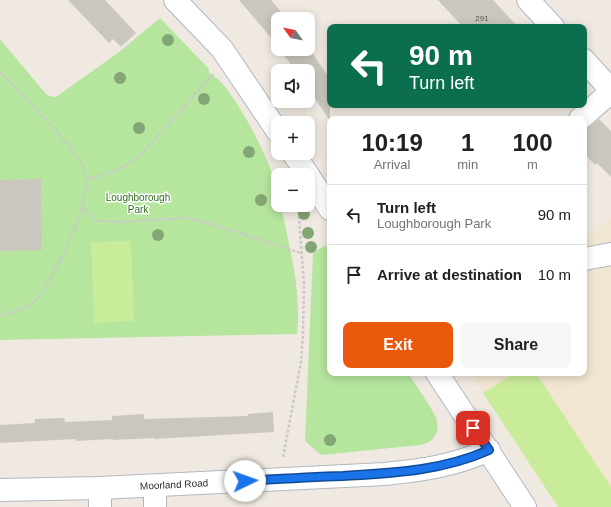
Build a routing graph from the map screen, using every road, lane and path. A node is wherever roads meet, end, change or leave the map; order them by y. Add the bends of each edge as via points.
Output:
1 (175, 0) edge
2 (528, 0) edge
3 (550, 24) edge
4 (587, 63) edge
5 (0, 72) edge
6 (215, 72) dead end
7 (611, 90) edge
8 (583, 116) edge
9 (271, 122) edge
10 (87, 179) junction
11 (315, 186) edge
12 (327, 204) edge
13 (82, 208) junction
14 (299, 212) edge
15 (302, 253) junction
16 (611, 254) edge
17 (587, 258) edge
18 (0, 316) edge
19 (439, 376) edge
20 (489, 450) junction
21 (283, 457) dead end
22 (155, 486) junction
23 (0, 490) edge
24 (100, 498) edge
25 (155, 507) edge
26 (525, 507) edge

1 - 9 street via 222,49
2 - 3 street
4 - 7 street
5 - 10 path via 60,136 80,162
6 - 10 path via 133,162 102,177
7 - 8 street
10 - 13 path
11 - 12 street
13 - 15 path via 97,222 185,218
13 - 18 path via 56,269 43,292 30,304
14 - 15 path
15 - 21 path via 304,284 301,362
16 - 17 street
19 - 20 street
20 - 22 street, Moorland Road via 450,465 385,474
20 - 26 street
22 - 24 street, Moorland Road
22 - 25 street
23 - 24 street, Moorland Road

